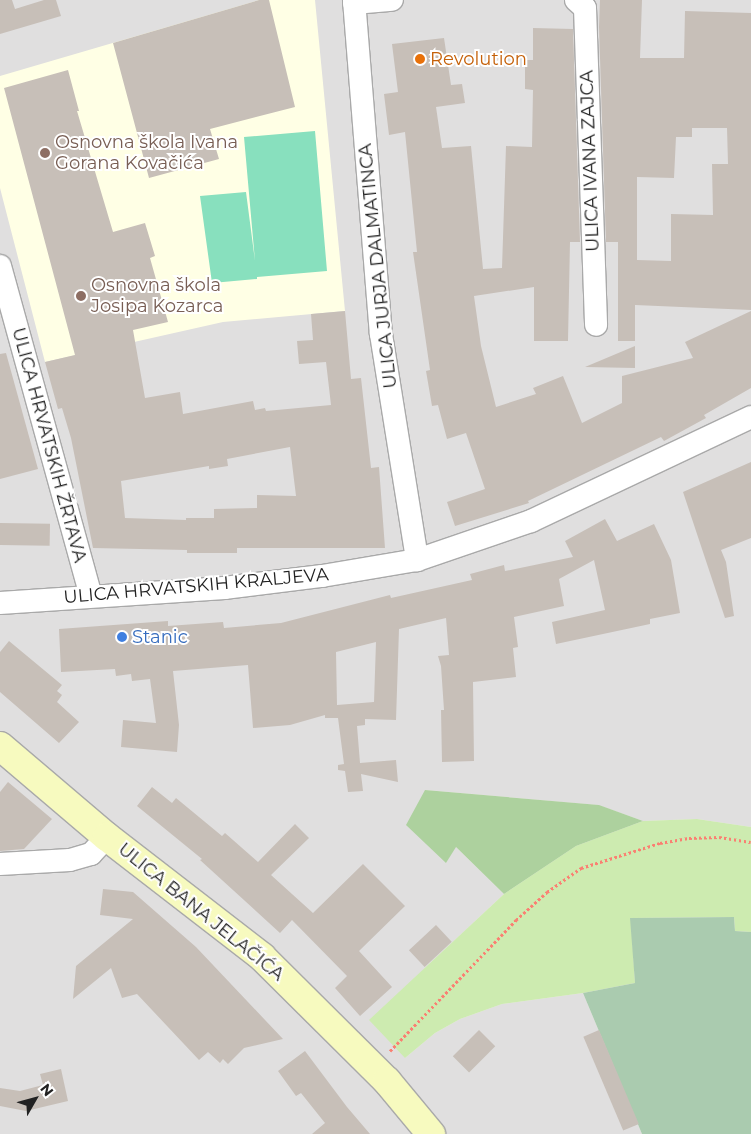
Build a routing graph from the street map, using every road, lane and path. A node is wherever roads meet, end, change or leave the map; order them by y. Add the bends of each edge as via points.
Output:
1 (392, 0) edge
2 (576, 0) edge
3 (354, 1) edge
4 (0, 266) edge
5 (596, 325) dead end
6 (751, 417) edge
7 (417, 560) junction
8 (91, 596) junction
9 (0, 603) edge
10 (0, 746) edge
11 (107, 837) junction
12 (751, 842) edge
13 (0, 864) edge
14 (374, 1068) junction
15 (431, 1134) edge

1 - 3 street
2 - 5 street, ULICA IVANA ZAJCA via 585,8
3 - 7 street, ULICA JURJA DALMATINCA via 381,334
4 - 8 street, ULICA HRVATSKIH ŽRTAVA
6 - 7 street, ULICA HRVATSKIH KRALJEVA via 531,520
7 - 8 street, ULICA HRVATSKIH KRALJEVA via 224,588
8 - 9 street, ULICA HRVATSKIH KRALJEVA
10 - 11 main road, ULICA BANA JELAČIĆA
11 - 13 street via 91,854 70,860
11 - 14 main road, ULICA BANA JELAČIĆA via 262,957
12 - 14 path via 719,837 689,838 660,843 581,868 516,920
14 - 15 main road, ULICA BANA JELAČIĆA

